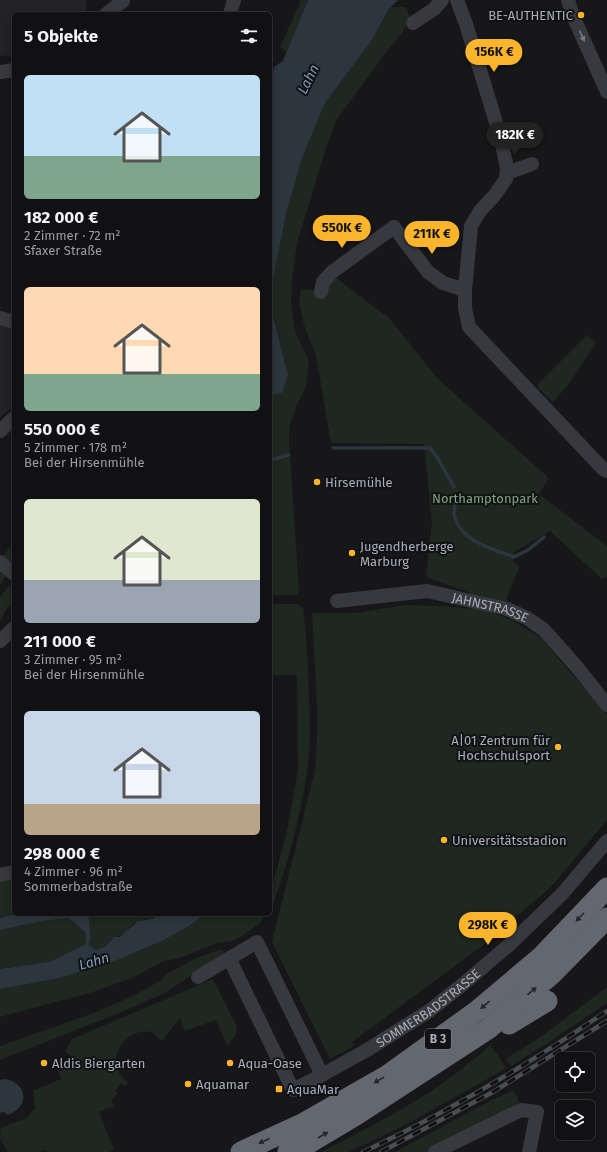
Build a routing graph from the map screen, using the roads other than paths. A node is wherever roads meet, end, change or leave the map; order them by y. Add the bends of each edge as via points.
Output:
1 (234, 0) edge
2 (442, 0) edge
3 (457, 0) edge
4 (568, 0) edge
5 (123, 1) dead end
6 (109, 12) edge
7 (231, 12) edge
8 (413, 23) dead end
9 (12, 70) edge
10 (0, 72) edge
11 (607, 92) edge
12 (532, 164) dead end
13 (507, 173) junction
14 (465, 290) junction
15 (321, 292) dead end
16 (0, 318) edge
17 (12, 321) edge
18 (12, 420) edge
19 (0, 430) edge
20 (607, 471) edge
21 (0, 562) edge
22 (12, 572) edge
23 (337, 601) dead end
24 (12, 633) edge
25 (0, 641) edge
26 (607, 705) edge
27 (607, 841) edge
28 (12, 872) edge
29 (0, 875) edge
30 (607, 888) edge
31 (607, 918) edge
32 (229, 958) junction
33 (198, 977) dead end
34 (546, 1001) dead end
35 (434, 1065) junction
36 (322, 1075) junction
37 (241, 1152) edge
38 (288, 1152) edge
39 (435, 1152) edge
40 (529, 1152) edge

1 - 7 street
2 - 8 street via 434,9
3 - 13 street via 505,155
4 -> 11 street
5 - 6 street
9 - 10 street
12 - 13 street
13 - 14 street via 506,180 471,226
14 - 15 street via 443,283 428,272 394,227 332,272 323,282
14 - 20 street via 469,327
16 - 17 street
18 - 19 street
21 - 22 street
23 - 26 street, JAHNSTRASSE via 427,591 507,609 527,618 544,630 577,666
24 - 25 street
27 - 36 street, SOMMERBADSTRASSE via 562,894 509,945 462,985 429,1011
28 - 29 street
30 -> 37 highway, B 3 via 541,957 477,1012 388,1075 302,1124
35 -> 31 highway, B 3 via 488,1029 553,973
32 - 33 street
32 - 36 street, SOMMERBADSTRASSE via 294,1090
32 - 36 street via 257,942
34 - 35 highway via 470,1052
38 -> 35 highway, B 3 via 309,1143 356,1115
39 - 40 street via 521,1110 537,1112

